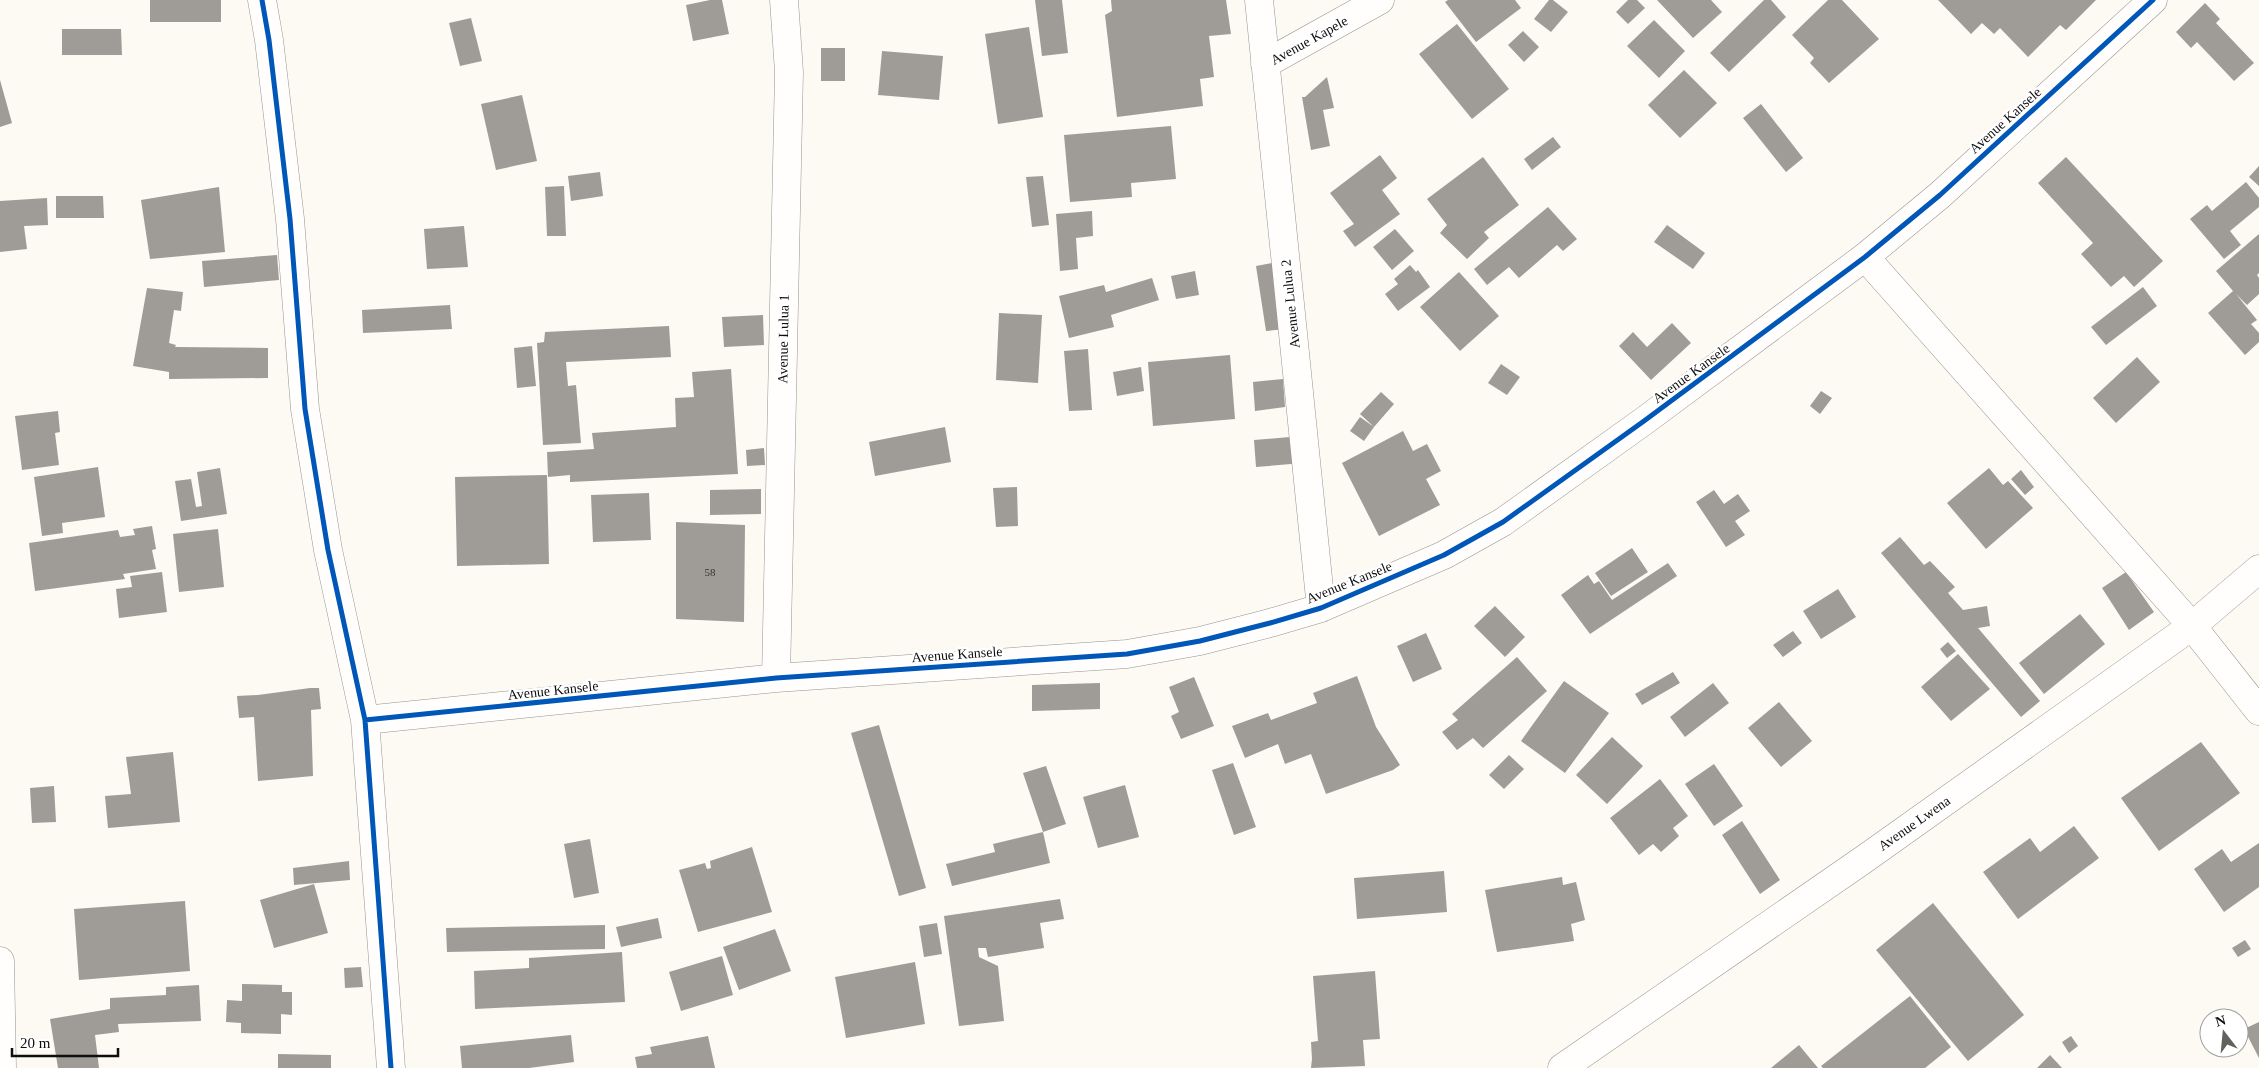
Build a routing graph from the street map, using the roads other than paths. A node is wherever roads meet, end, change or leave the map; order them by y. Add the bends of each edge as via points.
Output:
1 (262, 0) edge
2 (784, 0) edge
3 (1259, 0) edge
4 (1380, 0) edge
5 (2153, 0) edge
6 (1265, 64) junction
7 (1865, 257) junction
8 (2259, 569) edge
9 (1322, 608) junction
10 (2192, 626) junction
11 (776, 678) junction
12 (2259, 711) edge
13 (365, 720) junction
14 (0, 961) edge
15 (2, 1059) edge
16 (391, 1068) edge
17 (1562, 1068) edge

1 - 13 street via 290,219 309,438 328,550
2 - 11 street, Avenue Lulua 1 via 789,82
3 - 6 street, Avenue Lulua 2
4 - 6 street, Avenue Kapele
5 - 7 street, Avenue Kansele via 1940,195
6 - 9 street, Avenue Lulua 2
7 - 9 street, Avenue Kansele via 1502,522 1444,555
7 - 10 street
8 - 10 street, Avenue Lwena
9 - 11 street, Avenue Kansele via 1200,641 1127,654
10 - 12 street
10 - 17 street, Avenue Lwena via 1863,860
11 - 13 street, Avenue Kansele
13 - 16 street
14 - 15 street

